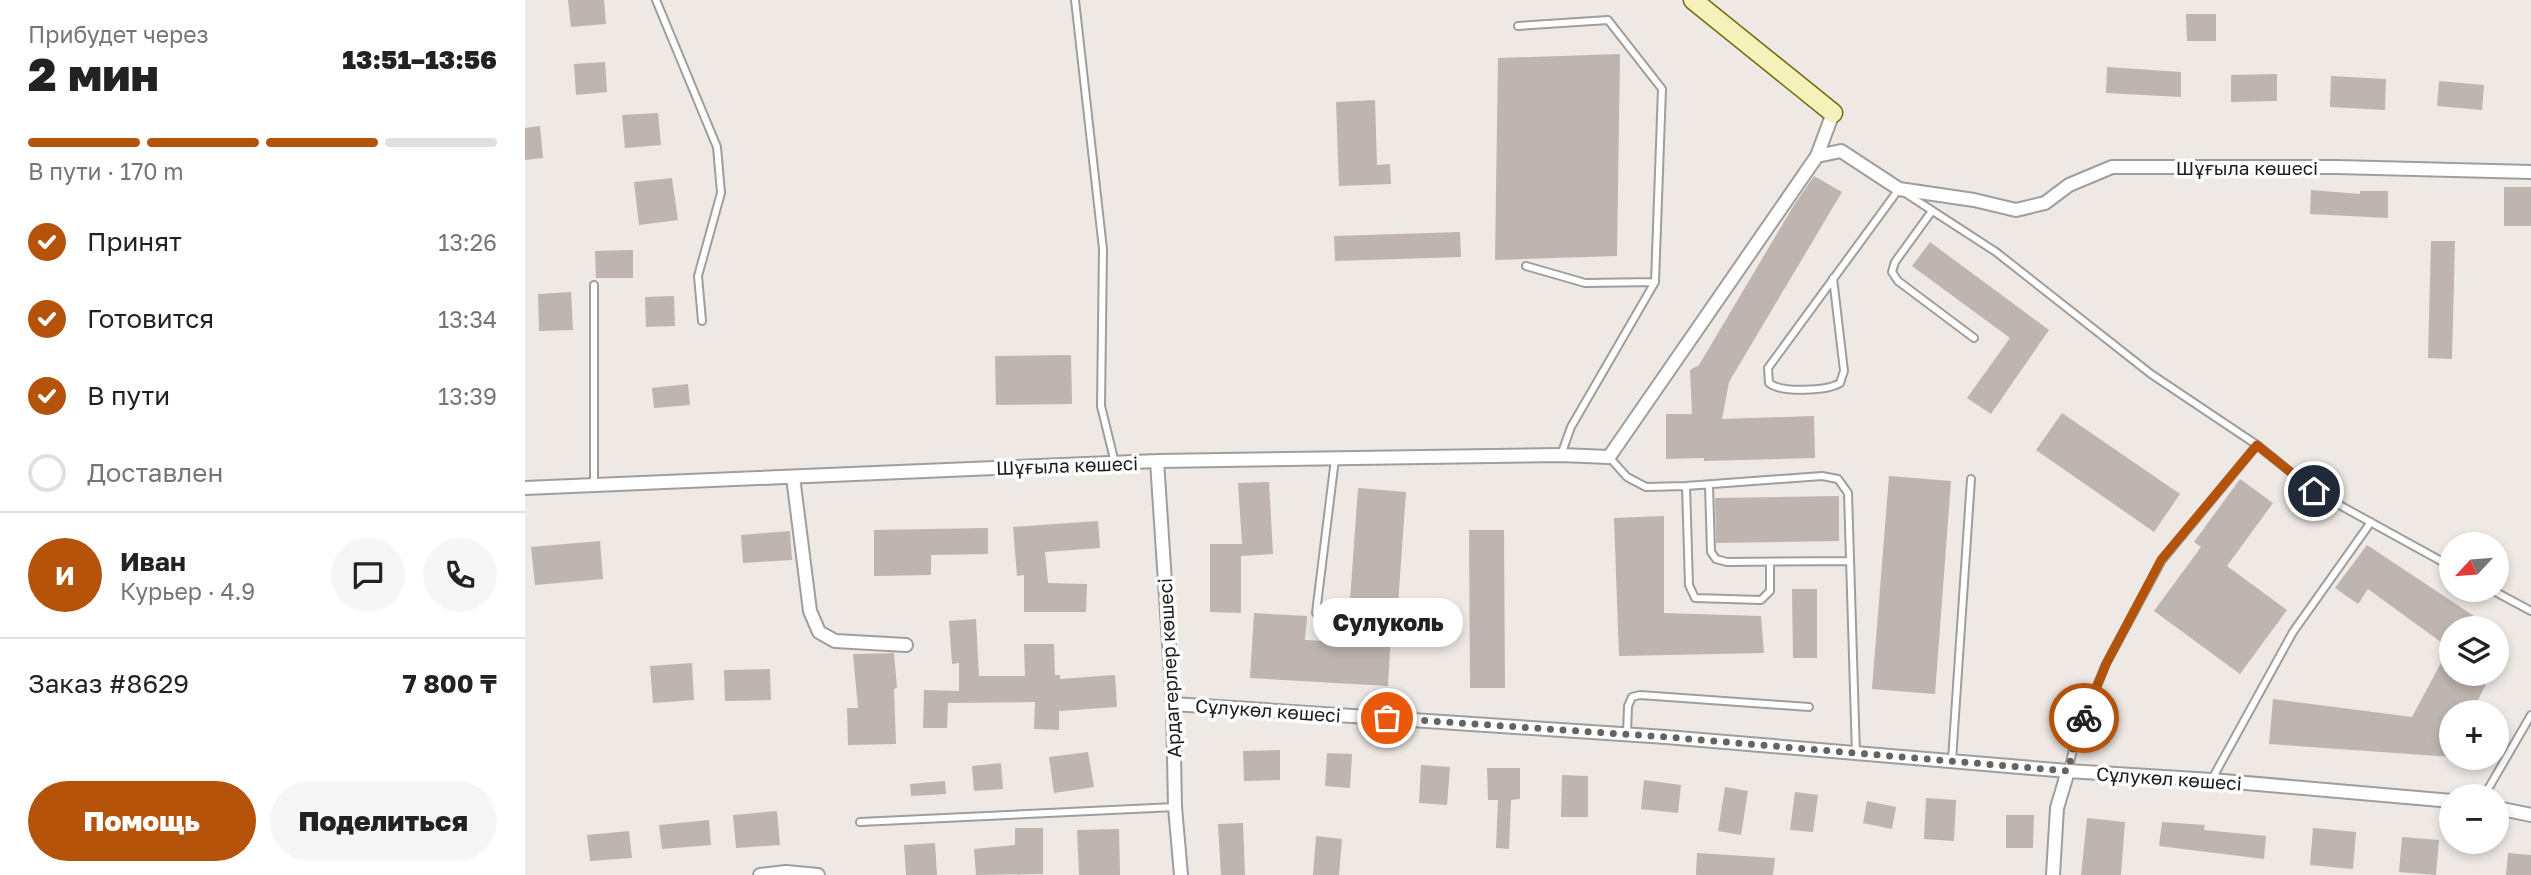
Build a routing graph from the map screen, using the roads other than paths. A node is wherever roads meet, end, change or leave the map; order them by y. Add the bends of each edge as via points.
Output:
1 (656, 0) edge
2 (1075, 0) edge
3 (1693, 0) edge
4 (1518, 26) dead end
5 (1833, 113) joint
6 (1817, 156) junction
7 (2531, 172) edge
8 (1899, 190) junction
9 (1931, 211) junction
10 (1526, 266) dead end
11 (1833, 278) junction
12 (1655, 282) junction
13 (594, 285) dead end
14 (702, 321) dead end
15 (1974, 338) dead end
16 (2257, 445) junction
17 (1561, 455) junction
18 (1609, 457) junction
19 (1335, 459) junction
20 (1157, 461) junction
21 (1115, 463) junction
22 (793, 477) junction
23 (1971, 479) dead end
24 (594, 485) junction
25 (1709, 485) junction
26 (1686, 486) junction
27 (525, 488) edge
28 (2371, 522) junction
29 (2439, 560) edge
30 (1850, 561) junction
31 (1770, 562) junction
32 (2509, 599) edge
33 (2531, 611) edge
34 (1316, 613) dead end
35 (906, 645) dead end
36 (1173, 704) junction
37 (1809, 707) dead end
38 (2531, 715) edge
39 (1627, 734) junction
40 (1856, 755) junction
41 (1952, 760) junction
42 (2068, 771) junction
43 (2212, 779) junction
44 (2491, 784) edge
45 (2439, 800) edge
46 (1175, 807) junction
47 (2509, 810) edge
48 (2531, 815) edge
49 (860, 822) dead end
50 (760, 875) edge
51 (818, 875) edge
52 (1181, 875) edge
53 (2053, 875) edge

1 - 14 lane via 717,147 721,193 698,276
2 - 21 lane via 1103,249 1101,406
3 - 5 street
4 - 12 lane via 1608,20 1662,89
5 - 6 street
6 - 8 street via 1842,151
6 - 18 street
7 - 8 street, Шұғыла көшесі via 2112,167 2069,185 2045,203 2016,210
8 - 9 lane
8 - 11 lane
9 - 15 lane via 1892,272
9 - 16 lane via 1996,252 2151,374
10 - 12 lane via 1585,283
11 - 11 lane via 1768,368 1769,383 1776,389 1832,388 1840,383 1844,371
12 - 17 lane via 1571,427
13 - 24 lane
16 - 28 lane via 2314,491
16 - 42 lane via 2161,560 2106,664 2076,737
17 - 18 street, Шұғыла көшесі
17 - 19 street, Шұғыла көшесі
18 - 26 lane via 1627,477 1646,487
19 - 20 street, Шұғыла көшесі
19 - 34 lane
20 - 21 street, Шұғыла көшесі
20 - 36 street, Ардагерлер көшесі
21 - 22 street, Шұғыла көшесі
22 - 24 street, Шұғыла көшесі
22 - 35 street via 810,611 819,632 835,641
23 - 41 lane
24 - 27 street, Шұғыла көшесі
25 - 26 lane
25 - 30 lane via 1838,479 1848,493
25 - 31 lane via 1711,552 1716,559
26 - 31 lane via 1689,585 1695,598 1761,600 1770,591
28 - 29 lane
28 - 43 lane via 2293,632
30 - 31 lane
30 - 40 lane
32 - 33 lane
36 - 39 street, Сұлукөл көшесі
36 - 46 street, Ардагерлер көшесі
37 - 39 lane via 1640,695 1632,697 1628,706
38 - 44 lane
39 - 40 street, Сұлукөл көшесі
40 - 41 street, Сұлукөл көшесі
41 - 42 street, Сұлукөл көшесі
42 - 43 street, Сұлукөл көшесі
42 - 53 street via 2056,808
43 - 45 street, Сұлукөл көшесі
46 - 49 lane
46 - 52 street, Ардагерлер көшесі
47 - 48 street
50 - 51 street

